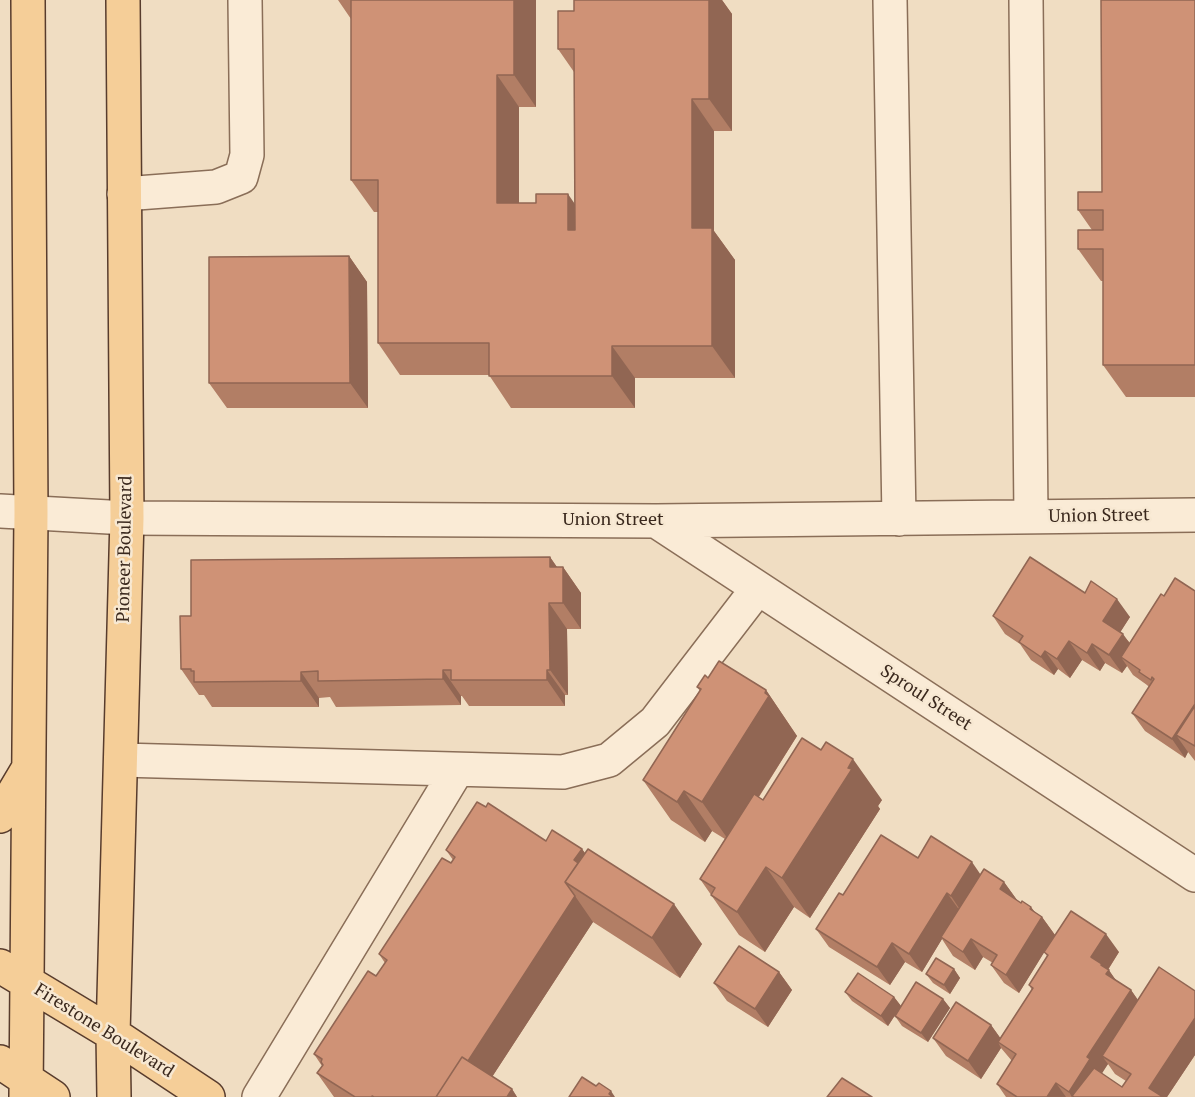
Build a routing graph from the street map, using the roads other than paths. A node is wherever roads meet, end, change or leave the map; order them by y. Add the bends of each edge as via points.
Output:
1 (28, 0) edge
2 (123, 0) edge
3 (245, 0) edge
4 (890, 0) edge
5 (1026, 0) edge
6 (124, 194) junction
7 (15, 512) edge
8 (1195, 515) edge
9 (1032, 517) junction
10 (127, 518) junction
11 (899, 519) junction
12 (656, 521) junction
13 (758, 588) junction
14 (121, 760) junction
15 (29, 767) junction
16 (457, 770) junction
17 (0, 816) edge
18 (1195, 875) edge
19 (0, 966) edge
20 (28, 983) junction
21 (113, 1034) junction
22 (18, 1079) edge
23 (54, 1097) edge
24 (114, 1097) edge
25 (208, 1097) edge
26 (259, 1097) edge

1 - 7 main road
2 - 6 main road, Pioneer Boulevard
3 - 6 street via 247,155 241,177 216,188
4 - 11 street
5 - 9 street
6 - 10 main road, Pioneer Boulevard
7 - 10 street, Union Street
7 - 15 main road
8 - 9 street, Union Street
9 - 11 street, Union Street
10 - 12 street, Union Street
10 - 14 main road, Pioneer Boulevard
11 - 12 street, Union Street
12 - 13 street, Sproul Street
13 - 16 street via 655,722 609,760 563,772
13 - 18 street, Sproul Street
14 - 16 street
14 - 21 main road, Pioneer Boulevard
15 - 17 main road
15 - 20 main road
16 - 26 street
19 - 20 main road, Firestone Boulevard
20 - 21 main road, Firestone Boulevard
20 - 22 main road
21 - 24 main road, Pioneer Boulevard
21 - 25 main road, Firestone Boulevard
22 - 23 main road

